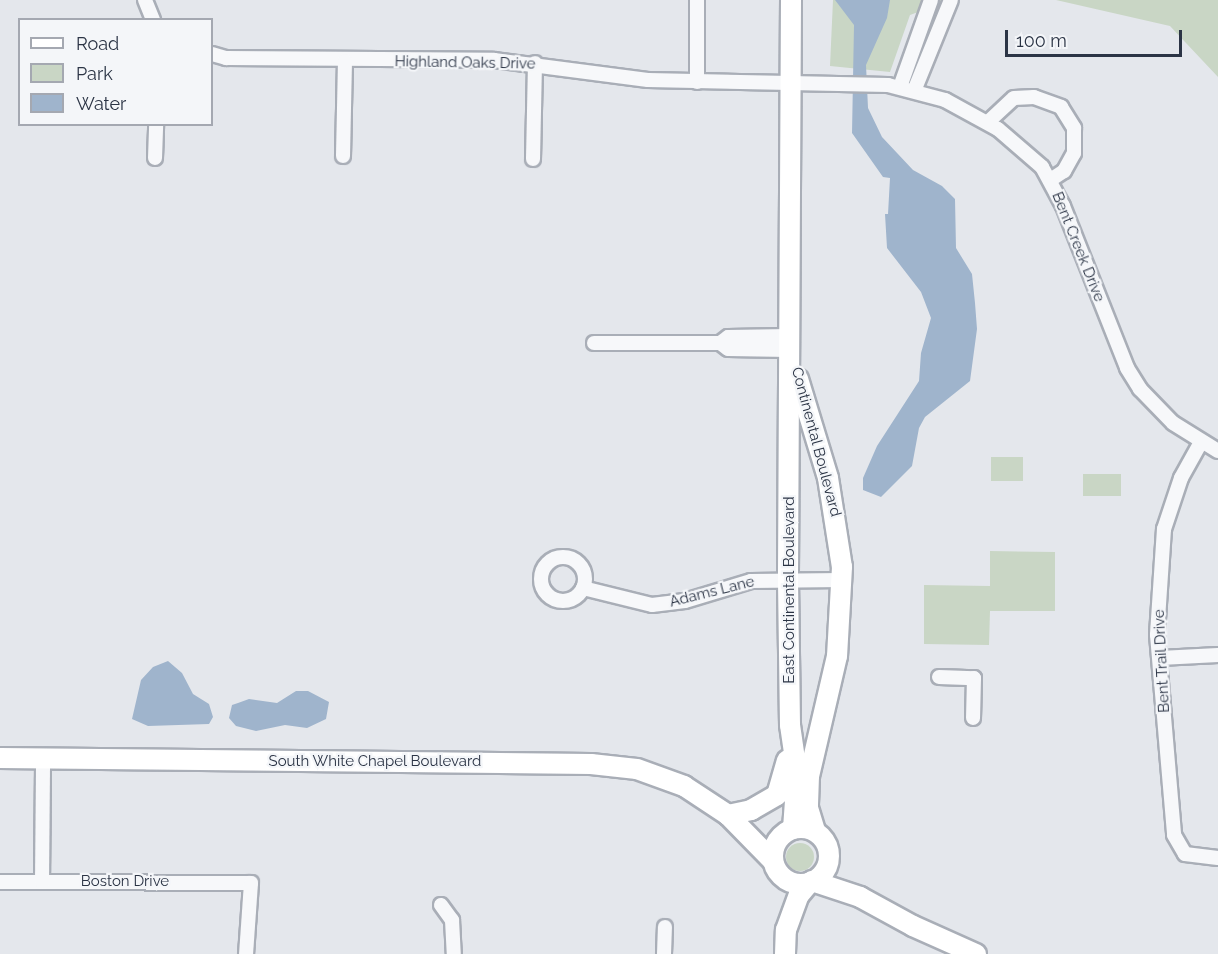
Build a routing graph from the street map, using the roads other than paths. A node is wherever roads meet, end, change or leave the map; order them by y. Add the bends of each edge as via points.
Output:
1 (145, 0) edge
2 (697, 0) edge
3 (791, 0) edge
4 (931, 0) edge
5 (951, 0) edge
6 (152, 18) edge
7 (213, 54) edge
8 (345, 61) junction
9 (535, 63) junction
10 (697, 82) junction
11 (790, 84) junction
12 (907, 89) junction
13 (988, 122) junction
14 (156, 126) edge
15 (343, 156) dead end
16 (155, 158) dead end
17 (533, 159) dead end
18 (1050, 180) junction
19 (594, 343) dead end
20 (789, 343) junction
21 (1201, 442) junction
22 (1218, 451) edge
23 (843, 580) junction
24 (788, 581) junction
25 (583, 588) dead end
26 (1218, 655) edge
27 (1160, 657) junction
28 (939, 677) dead end
29 (973, 718) dead end
30 (790, 725) junction
31 (0, 758) edge
32 (43, 758) junction
33 (732, 818) junction
34 (789, 830) junction
35 (815, 831) junction
36 (829, 856) junction
37 (1218, 858) edge
38 (777, 868) junction
39 (0, 882) edge
40 (42, 882) junction
41 (811, 882) junction
42 (860, 897) junction
43 (441, 905) dead end
44 (665, 927) dead end
45 (786, 930) junction
46 (246, 954) edge
47 (454, 954) edge
48 (664, 954) edge
49 (785, 954) edge
50 (976, 954) edge

1 - 6 street
2 - 10 street
3 - 11 main road, East Continental Boulevard
4 - 12 street
5 - 12 street
7 - 8 street, Highland Oaks Drive via 226,58
8 - 9 street, Highland Oaks Drive
8 - 15 street
9 - 10 street, Highland Oaks Drive via 609,76
9 - 17 street
10 - 11 street, Highland Oaks Drive
11 - 12 street, Bent Creek Drive via 876,84
11 - 20 main road, East Continental Boulevard
12 - 13 street, Bent Creek Drive via 945,100
13 - 18 street, Bent Creek Drive via 1020,145
13 - 18 street via 1014,98 1034,98 1061,107 1074,128 1074,153 1064,171
14 - 16 street
18 - 21 street, Bent Creek Drive via 1126,368 1173,423
19 - 20 street via 720,343 728,337
20 - 23 main road, Continental Boulevard via 831,489
20 - 24 main road, East Continental Boulevard
21 - 22 street, Bent Creek Drive
21 - 27 street, Bent Trail Drive via 1181,478 1164,529 1157,635
23 - 24 street, Adams Lane
23 - 35 main road, Continental Boulevard via 837,656 809,776 808,808
24 - 25 street, Adams Lane via 751,581 685,601 652,605
24 - 30 main road, East Continental Boulevard
26 - 27 street
27 - 37 street, Bent Trail Drive via 1174,835 1182,850 1198,858
28 - 29 street via 974,678
30 - 33 main road via 786,772 777,795
30 - 34 main road, East Continental Boulevard via 796,772
31 - 32 main road, South White Chapel Boulevard
32 - 33 main road, South White Chapel Boulevard via 591,764 637,769 663,777
32 - 40 street
33 - 34 main road, South White Chapel Boulevard via 771,832
33 - 38 main road, South White Chapel Boulevard
34 - 35 main road
34 - 38 main road via 775,845
35 - 36 main road via 825,842
36 - 41 main road via 824,871
36 - 42 main road via 832,868 856,887
38 - 41 main road via 793,883
38 - 45 main road
39 - 40 street, Boston Drive
40 - 46 street, Boston Drive via 251,883
41 - 42 main road
41 - 45 main road via 799,895
42 - 50 main road via 919,930
43 - 47 street via 452,920
44 - 48 street
45 - 49 main road

